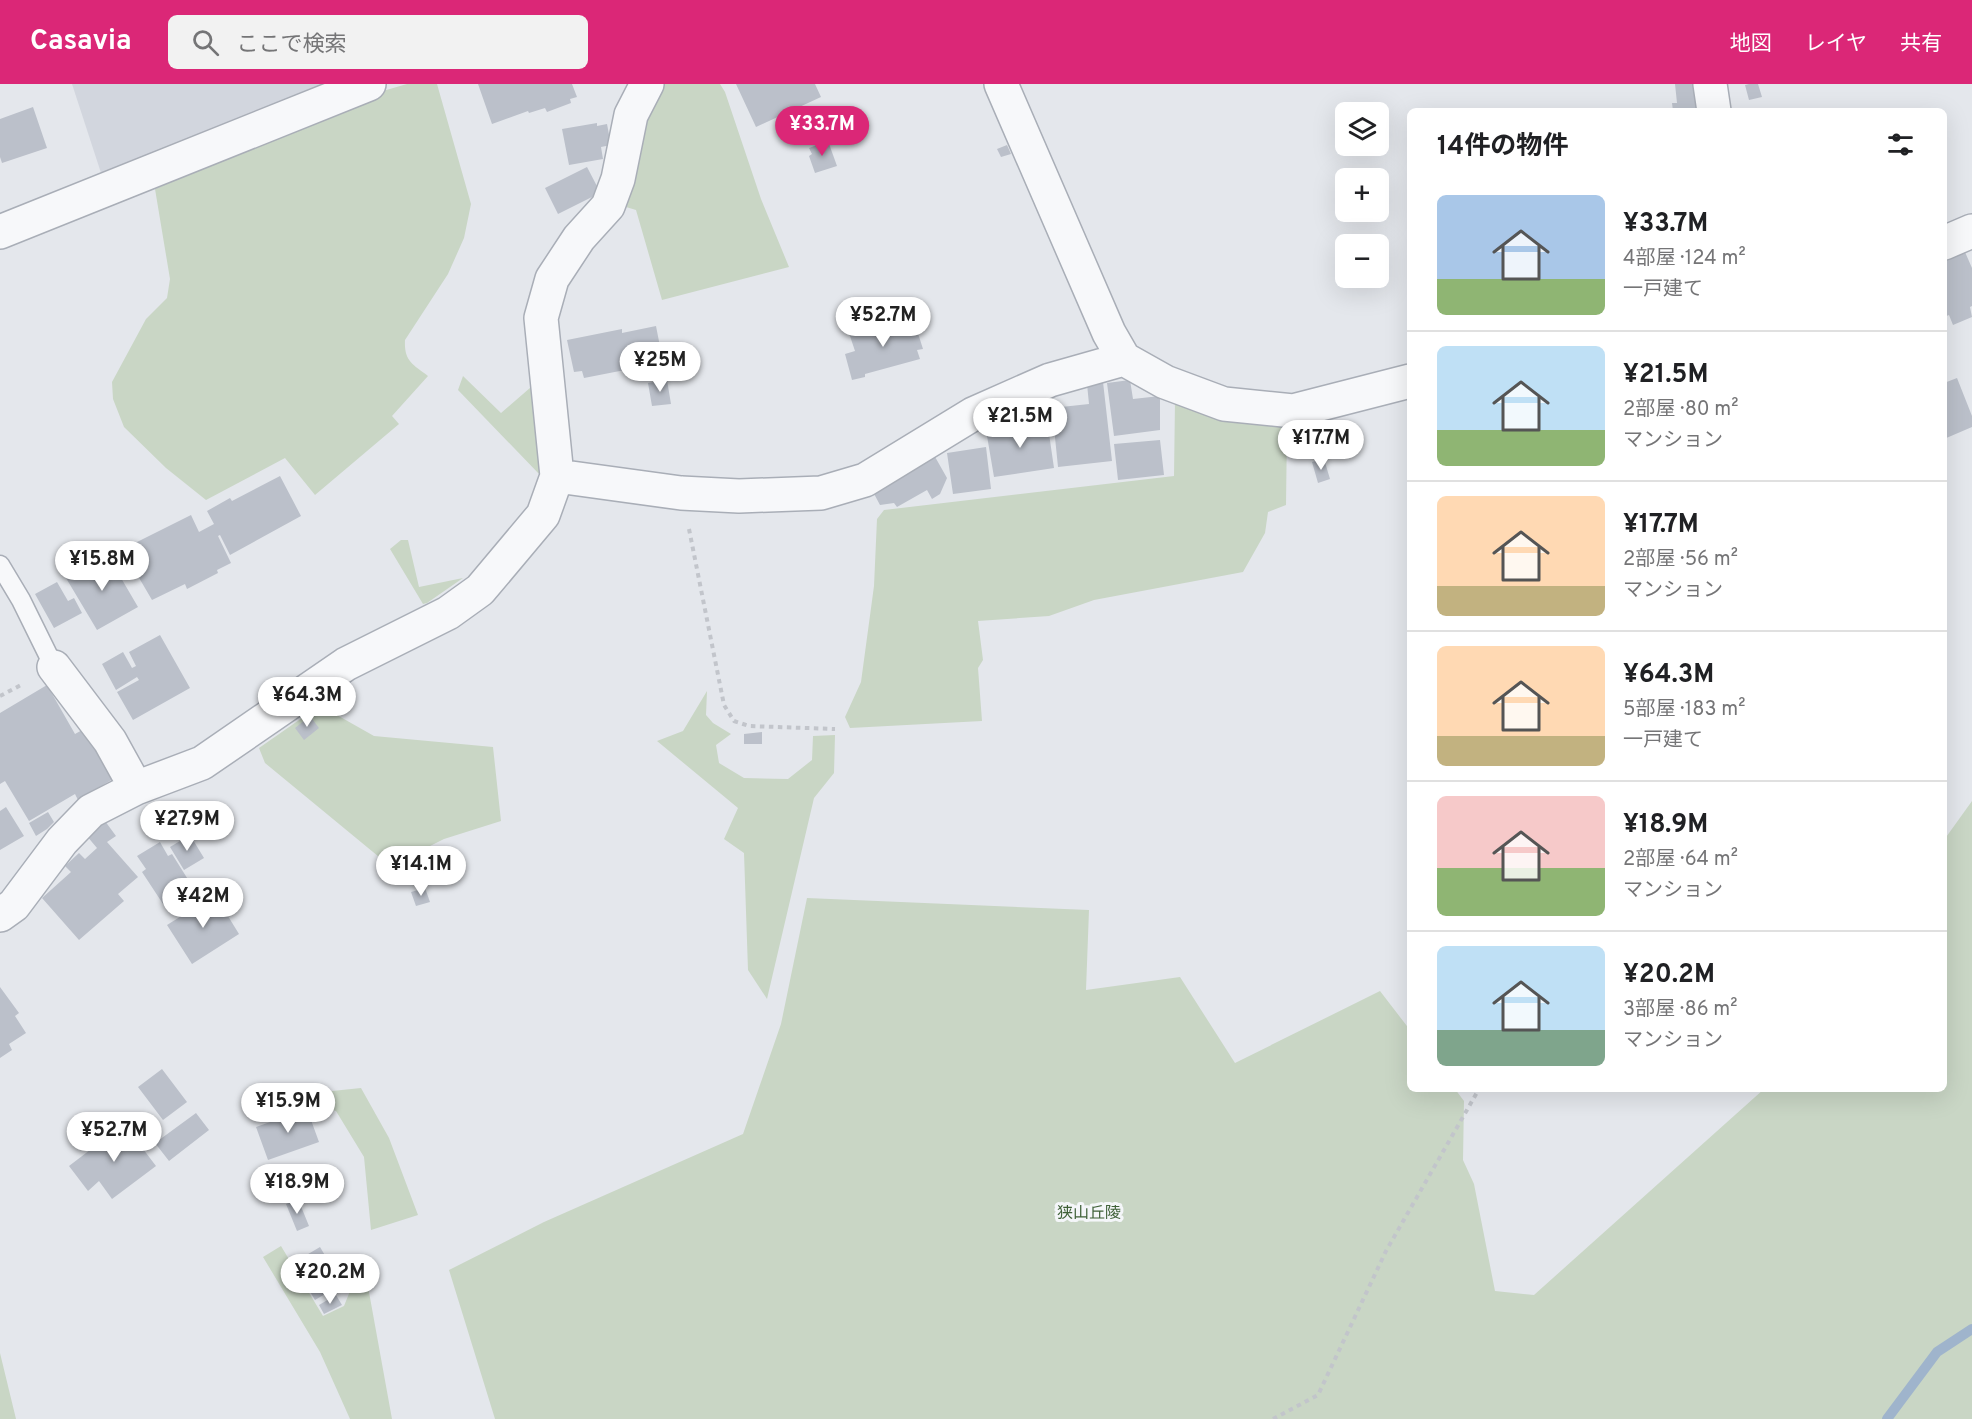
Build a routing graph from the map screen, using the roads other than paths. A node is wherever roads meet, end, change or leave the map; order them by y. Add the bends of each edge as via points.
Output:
1 (369, 84) edge
2 (647, 84) edge
3 (1001, 84) edge
4 (1710, 84) edge
5 (1714, 108) edge
6 (1972, 231) edge
7 (0, 232) edge
8 (1947, 242) edge
9 (1124, 359) junction
10 (1407, 382) edge
11 (557, 476) junction
12 (0, 565) edge
13 (54, 667) joint
14 (136, 788) junction
15 (0, 915) edge

1 - 7 street
2 - 11 street via 631,115 608,206 579,238 552,279 541,318
3 - 9 street via 1109,333
4 - 5 street
6 - 8 street
9 - 10 street via 1165,382 1224,404 1293,411
9 - 11 street via 1050,380 973,414 865,480 821,493 681,493
11 - 14 street via 543,515 480,590 448,613 346,664 201,763
12 - 13 lane
13 - 14 street via 110,741
14 - 15 street via 91,811 62,841 14,906

